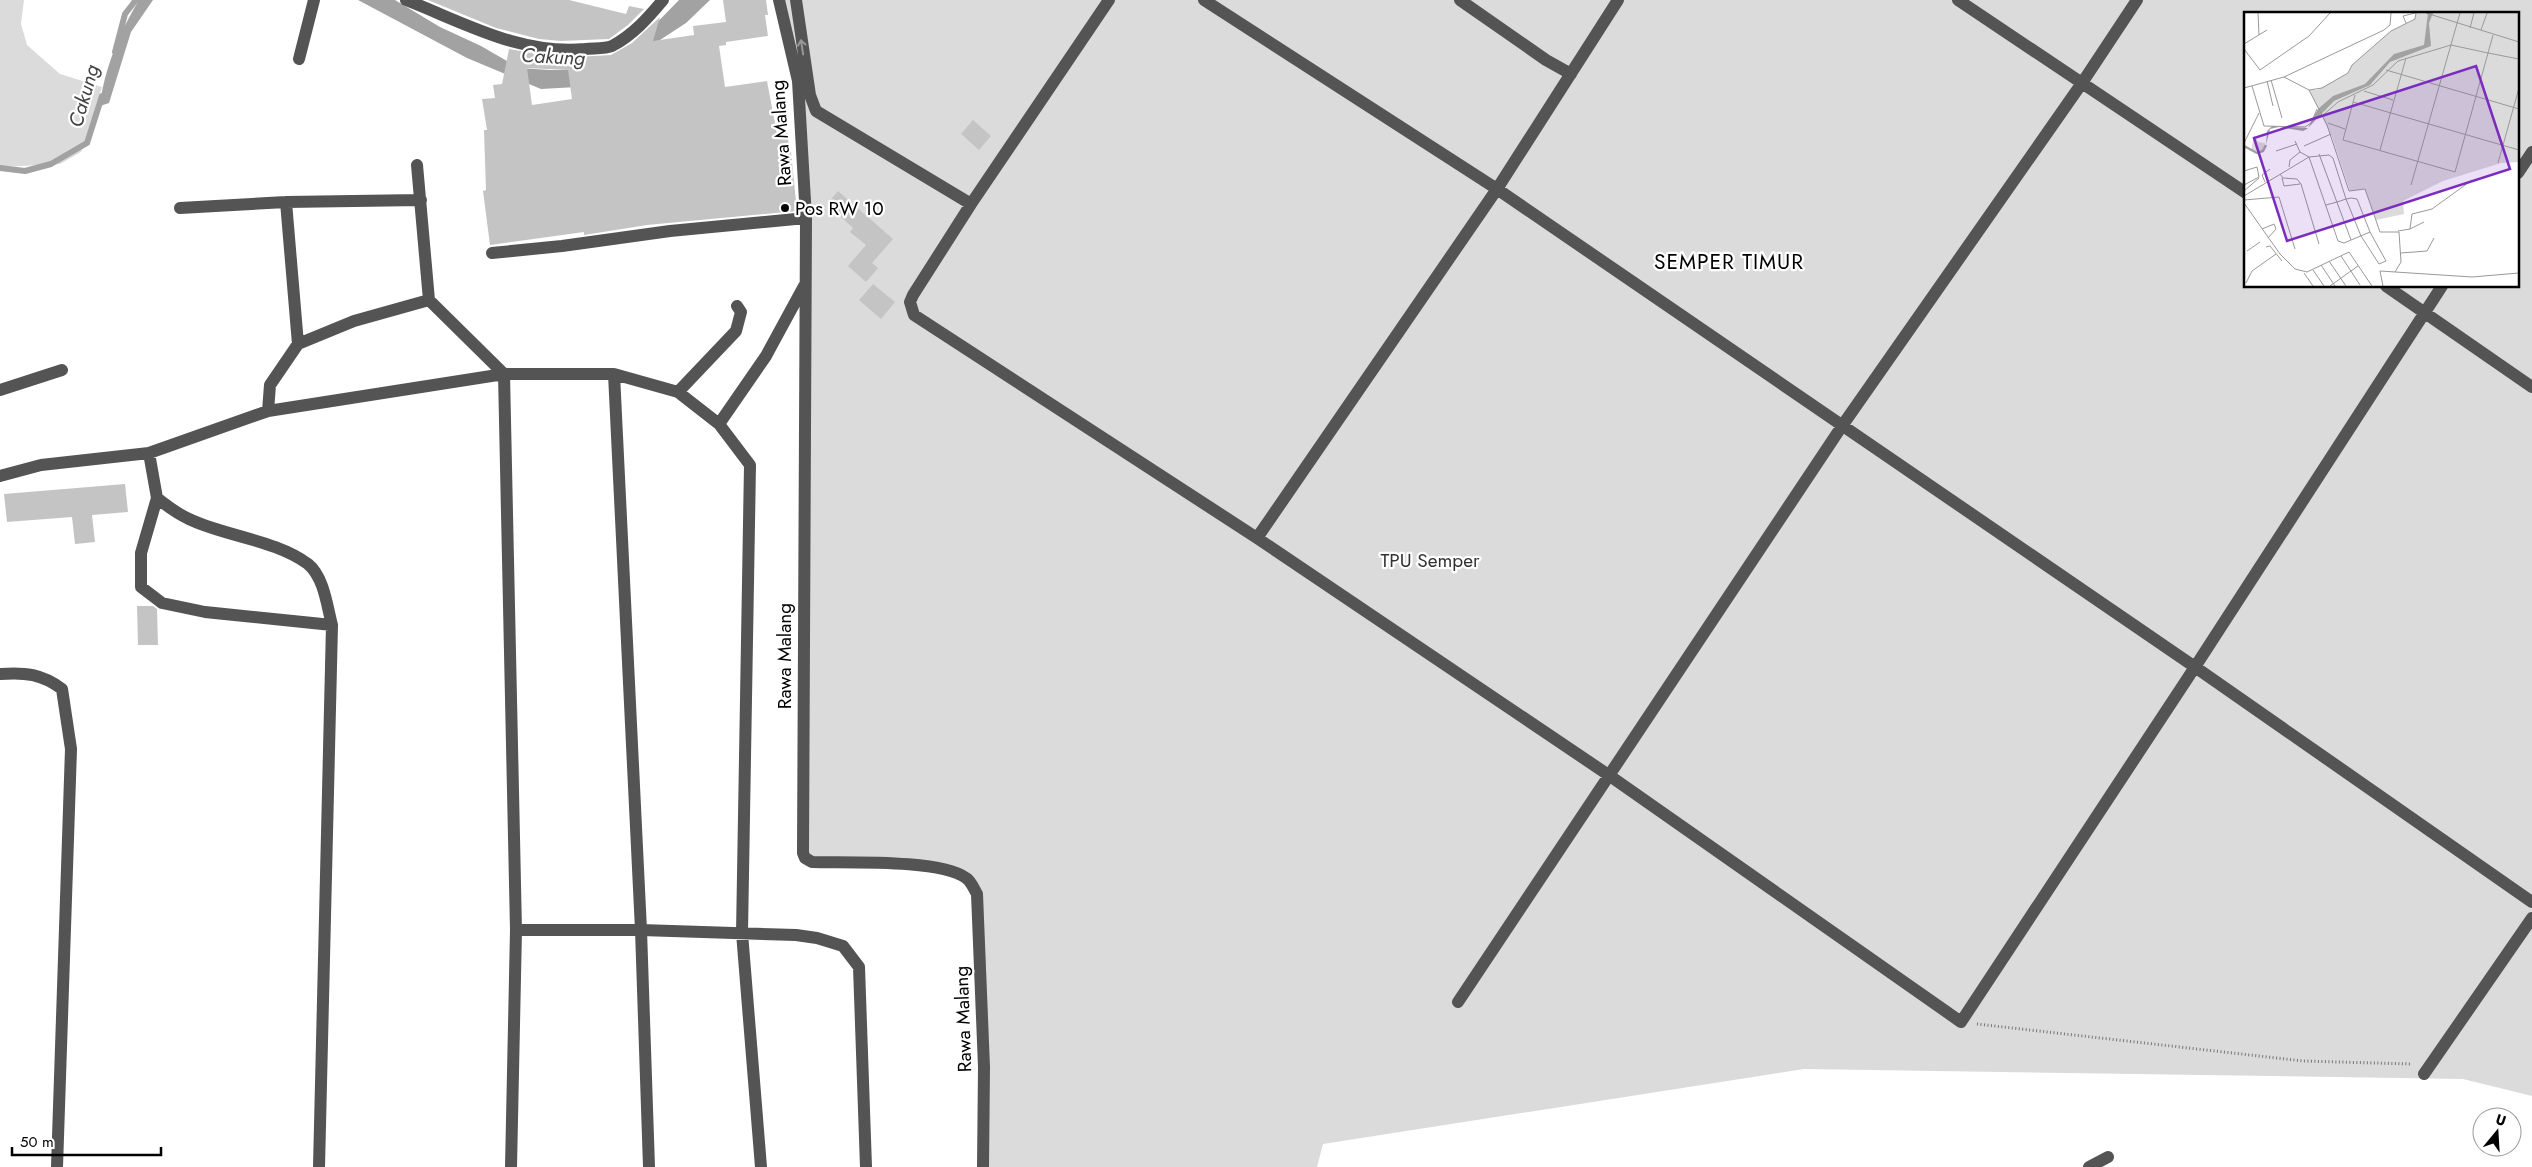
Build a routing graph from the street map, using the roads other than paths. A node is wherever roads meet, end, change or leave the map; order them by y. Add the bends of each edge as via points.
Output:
1 (314, 0) edge
2 (406, 0) edge
3 (663, 0) edge
4 (779, 0) edge
5 (796, 0) edge
6 (1109, 0) edge
7 (1204, 0) edge
8 (1460, 0) edge
9 (1618, 0) edge
10 (1958, 0) edge
11 (2137, 0) edge
12 (300, 60) dead end
13 (1571, 74) junction
14 (2082, 83) junction
15 (2532, 152) edge
16 (416, 165) dead end
17 (2520, 170) edge
18 (1497, 189) junction
19 (2244, 192) edge
20 (421, 200) junction
21 (286, 202) junction
22 (971, 204) junction
23 (180, 208) dead end
24 (806, 218) junction
25 (492, 253) dead end
26 (805, 283) junction
27 (2389, 288) edge
28 (2441, 288) edge
29 (429, 300) junction
30 (736, 306) dead end
31 (2424, 312) junction
32 (298, 344) junction
33 (62, 370) dead end
34 (504, 374) junction
35 (614, 374) junction
36 (2532, 387) edge
37 (0, 390) edge
38 (678, 392) junction
39 (268, 410) junction
40 (719, 424) junction
41 (1842, 426) junction
42 (149, 453) junction
43 (0, 476) edge
44 (156, 498) junction
45 (1257, 538) junction
46 (332, 624) junction
47 (2195, 667) junction
48 (0, 674) edge
49 (1610, 776) junction
50 (2532, 902) edge
51 (2532, 918) edge
52 (516, 930) junction
53 (641, 930) junction
54 (742, 933) junction
55 (1458, 1002) dead end
56 (2424, 1074) road end
57 (2108, 1156) dead end
58 (57, 1167) edge
59 (319, 1167) edge
60 (511, 1167) edge
61 (649, 1167) edge
62 (761, 1167) edge
63 (866, 1167) edge
64 (984, 1167) edge
65 (2089, 1167) edge

1 - 12 street
2 - 3 street via 486,34 537,48 564,50 610,47 638,28
4 - 24 street, Rawa Malang via 798,81
22 -> 5 street via 816,111 810,95
6 - 22 street
7 - 18 street
8 - 13 street
9 - 13 street
10 - 14 street
11 - 14 street
13 - 18 street
14 - 19 street
14 - 41 street
15 - 17 street
16 - 20 street
18 - 41 street
18 - 45 street
20 - 21 street
20 - 29 street
21 - 23 street
21 - 32 street
22 - 45 street via 913,295 910,302 914,315
24 - 25 street
24 - 26 street, Rawa Malang
26 - 40 street via 766,356
26 - 64 street, Rawa Malang via 803,853 812,862 926,866 957,873 968,879 977,894 984,1067
27 - 31 street
28 - 31 street
29 - 32 street via 354,321
29 - 34 street
30 - 38 street via 741,312 736,331
31 - 36 street
31 - 47 street
32 - 39 street via 270,384
33 - 37 street
34 - 35 street
34 - 39 street
34 - 52 street
35 - 38 street
35 - 53 street
38 - 40 street
39 - 42 street
40 - 54 street via 750,465
41 - 47 street
41 - 49 street
42 - 43 street via 41,465
42 - 44 street
44 - 46 street via 190,520 266,545 309,565 322,586
44 - 46 street via 141,553 141,587 148,594 162,603 205,612
45 - 49 street
46 - 59 street
47 - 49 street via 1961,1022
47 - 50 street
48 - 58 street via 36,674 62,689 71,749
49 - 55 street
51 - 56 street
52 - 53 street
52 - 60 street
53 - 54 street
53 - 61 street
54 - 62 street
54 - 63 street via 818,938 843,946 859,968
57 - 65 street

